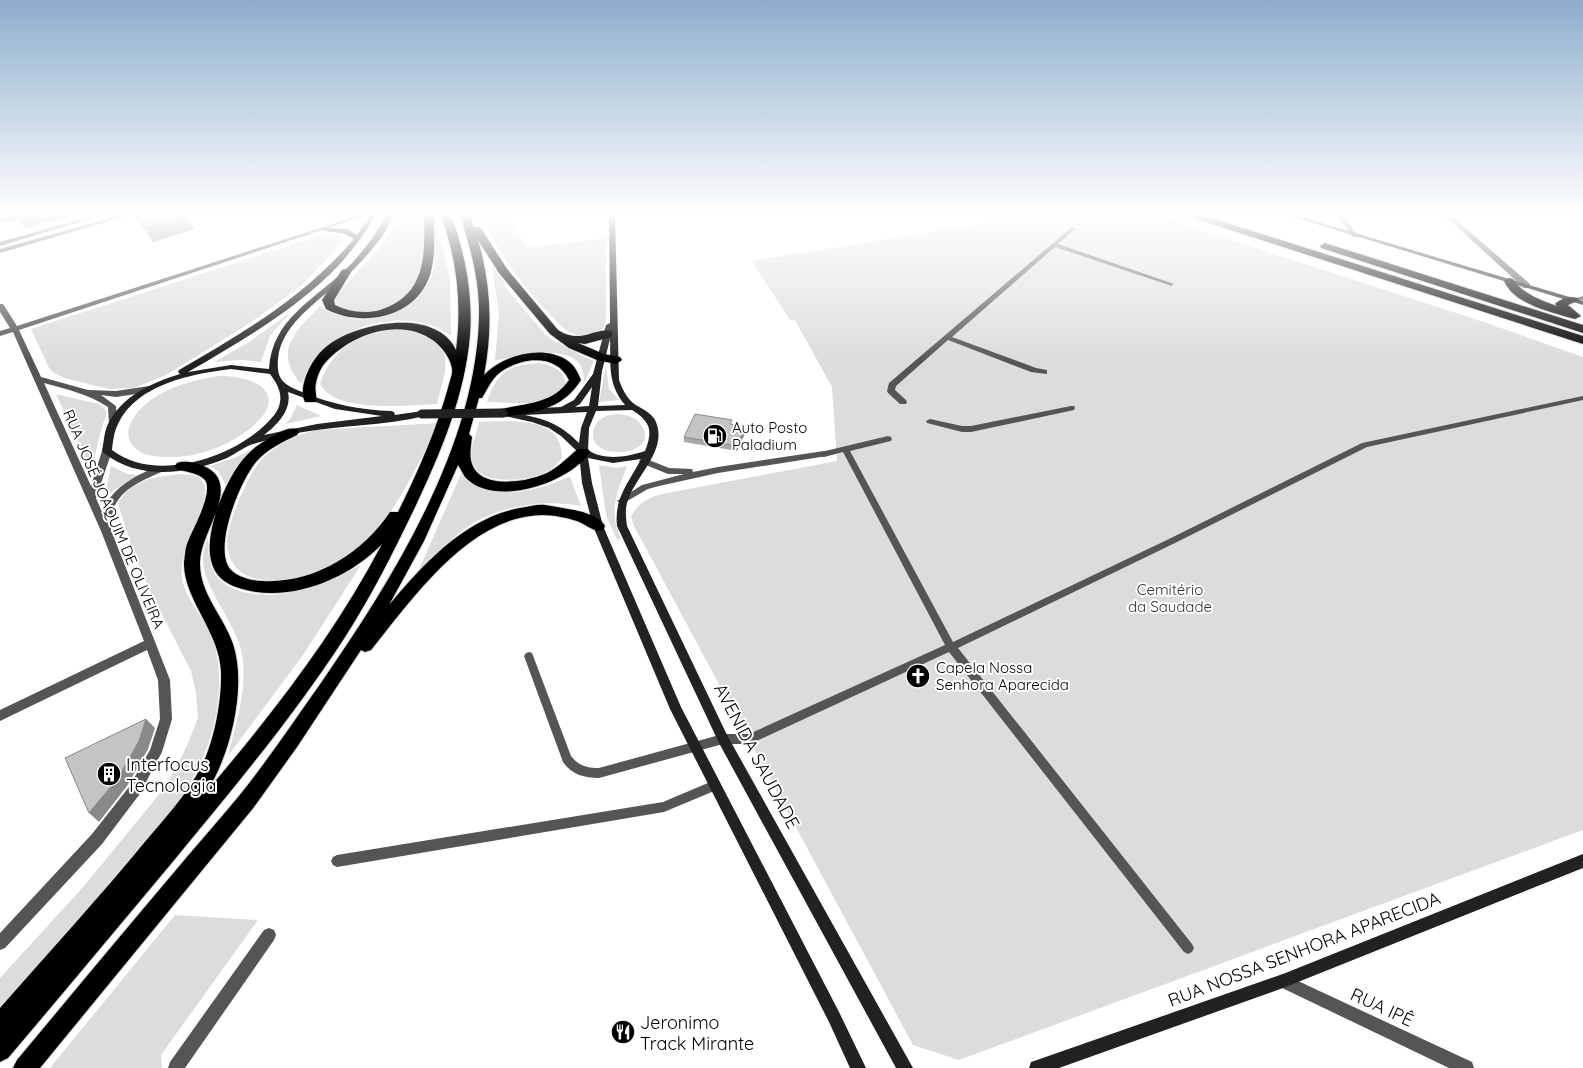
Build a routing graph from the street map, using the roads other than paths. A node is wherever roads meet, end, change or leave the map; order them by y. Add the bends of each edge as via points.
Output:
1 (218, 263) edge
2 (336, 263) edge
3 (355, 263) edge
4 (428, 263) edge
5 (460, 263) edge
6 (480, 263) edge
7 (497, 263) edge
8 (613, 263) edge
9 (1033, 263) edge
10 (1108, 263) edge
11 (1344, 263) edge
12 (1378, 263) edge
13 (1447, 263) edge
14 (1501, 263) edge
15 (346, 272) junction
16 (1509, 281) junction
17 (1171, 284) dead end
18 (1527, 286) junction
19 (1580, 300) edge
20 (0, 306) edge
21 (613, 310) junction
22 (1570, 314) junction
23 (1583, 319) edge
24 (15, 329) junction
25 (1583, 329) edge
26 (554, 332) junction
27 (0, 334) edge
28 (607, 334) junction
29 (947, 337) junction
30 (1583, 340) edge
31 (601, 357) junction
32 (616, 360) junction
33 (598, 371) junction
34 (273, 372) junction
35 (458, 372) junction
36 (1044, 372) dead end
37 (38, 379) junction
38 (168, 380) junction
39 (282, 386) junction
40 (150, 389) junction
41 (85, 392) junction
42 (1583, 398) edge
43 (310, 399) junction
44 (473, 401) junction
45 (903, 402) dead end
46 (632, 407) junction
47 (593, 408) junction
48 (1071, 408) dead end
49 (559, 412) junction
50 (503, 413) junction
51 (422, 414) junction
52 (930, 421) dead end
53 (113, 424) junction
54 (465, 427) junction
55 (292, 432) junction
56 (888, 439) dead end
57 (248, 443) junction
58 (845, 449) junction
59 (108, 451) junction
60 (582, 452) junction
61 (824, 454) joint
62 (646, 458) junction
63 (182, 466) junction
64 (161, 469) junction
65 (426, 469) junction
66 (718, 470) junction
67 (91, 499) junction
68 (622, 502) junction
69 (598, 526) junction
70 (106, 531) junction
71 (150, 643) junction
72 (951, 647) junction
73 (529, 656) dead end
74 (316, 704) junction
75 (0, 716) edge
76 (724, 739) junction
77 (696, 747) junction
78 (715, 785) junction
79 (337, 861) dead end
80 (1583, 861) edge
81 (269, 935) dead end
82 (0, 943) edge
83 (1188, 948) dead end
84 (1282, 981) junction
85 (0, 1025) edge
86 (0, 1050) edge
87 (25, 1068) edge
88 (176, 1068) edge
89 (858, 1068) edge
90 (905, 1068) edge
91 (1037, 1068) edge
92 (1466, 1068) edge

1 - 24 street
2 - 38 main road via 298,298
3 - 15 main road
4 - 15 highway via 417,291 408,301 388,311 364,316 338,311 330,306 328,300
5 - 35 highway via 464,288 464,336
6 - 44 highway via 484,299 482,352
7 - 26 highway
8 - 21 main road
9 - 29 lane
10 - 17 lane
11 - 30 highway
12 - 25 highway
13 - 16 main road
14 - 18 street
15 - 34 main road via 290,323 275,348
16 - 18 main road
16 - 22 highway via 1511,288 1519,294
18 - 19 main road
19 - 22 highway via 1561,304
20 - 24 street, RUA JOSÉ JOAQUIM DE OLIVEIRA
21 - 28 main road
21 - 32 main road
22 - 23 highway
24 - 27 street
24 - 37 street, RUA JOSÉ JOAQUIM DE OLIVEIRA
26 - 28 highway via 567,338 585,340
26 - 31 highway via 573,345
28 - 31 main road
29 - 36 lane
29 - 45 lane via 892,385 891,391
31 - 32 highway
31 - 33 main road
32 - 46 main road via 618,388
33 - 47 main road
33 - 49 main road via 577,402
34 - 38 main road via 231,367
34 - 39 main road
35 - 43 highway via 456,358 446,341 438,335 412,326 378,327 347,338 326,354 312,375
35 - 65 highway via 445,421
37 - 41 street
37 - 67 street, RUA JOSÉ JOAQUIM DE OLIVEIRA
38 - 40 main road
39 - 43 main road
39 - 57 main road via 285,402 280,413 269,427
40 - 41 street via 116,394
40 - 53 main road via 122,411
41 - 53 street via 112,406
42 - 72 lane via 1365,445
43 - 51 main road via 358,412
44 - 50 highway via 493,373 515,361 544,357 558,360 573,371 575,380 560,398 540,406
44 - 54 highway
46 - 47 main road
46 - 62 main road via 652,422 654,434
47 - 49 main road
47 - 60 main road via 585,428
48 - 52 lane via 971,429
49 - 50 main road
50 - 51 main road, bridge
50 - 60 main road via 548,424
51 - 55 main road via 372,422 327,424
53 - 59 main road
54 - 60 highway via 464,464 479,479 499,486 532,484 552,476
54 - 74 highway via 416,543 374,617
55 - 57 main road
55 - 65 highway via 261,450 242,471 219,529 217,560 223,572 252,587 288,586 315,580 366,550 387,529
56 - 58 lane
57 - 63 main road via 227,454
58 - 61 lane
58 - 72 lane
59 - 64 main road via 127,464
59 - 67 street
60 - 62 main road via 606,459
60 - 69 main road
61 - 66 street
62 - 66 street via 668,471
62 - 68 main road, AVENIDA SAUDADE
63 - 64 main road
63 - 85 highway via 202,471 211,478 215,489 194,546 192,564 194,582 225,644 230,672 218,750 208,775 185,808
64 - 70 street via 128,485 118,494 107,511
65 - 86 highway via 386,552 328,650 239,768
66 - 68 street via 645,487
67 - 70 street, RUA JOSÉ JOAQUIM DE OLIVEIRA
68 - 76 main road, AVENIDA SAUDADE via 622,526
69 - 74 highway via 560,512 530,511 491,522 476,530 455,545 413,587
69 - 77 main road via 676,710
70 - 71 street, RUA JOSÉ JOAQUIM DE OLIVEIRA
71 - 75 street
71 - 82 street, RUA JOSÉ JOAQUIM DE OLIVEIRA via 164,680 166,719 156,752 134,791 96,839
72 - 76 lane via 750,739
72 - 83 lane
73 - 77 lane via 571,766 599,773
74 - 87 highway via 255,790
76 - 77 lane
76 - 90 main road, AVENIDA SAUDADE
77 - 78 main road
78 - 79 lane via 664,807
78 - 89 main road
80 - 84 main road, RUA NOSSA SENHORA APARECIDA
81 - 88 street
84 - 91 main road, RUA NOSSA SENHORA APARECIDA
84 - 92 street, RUA IPÊ

